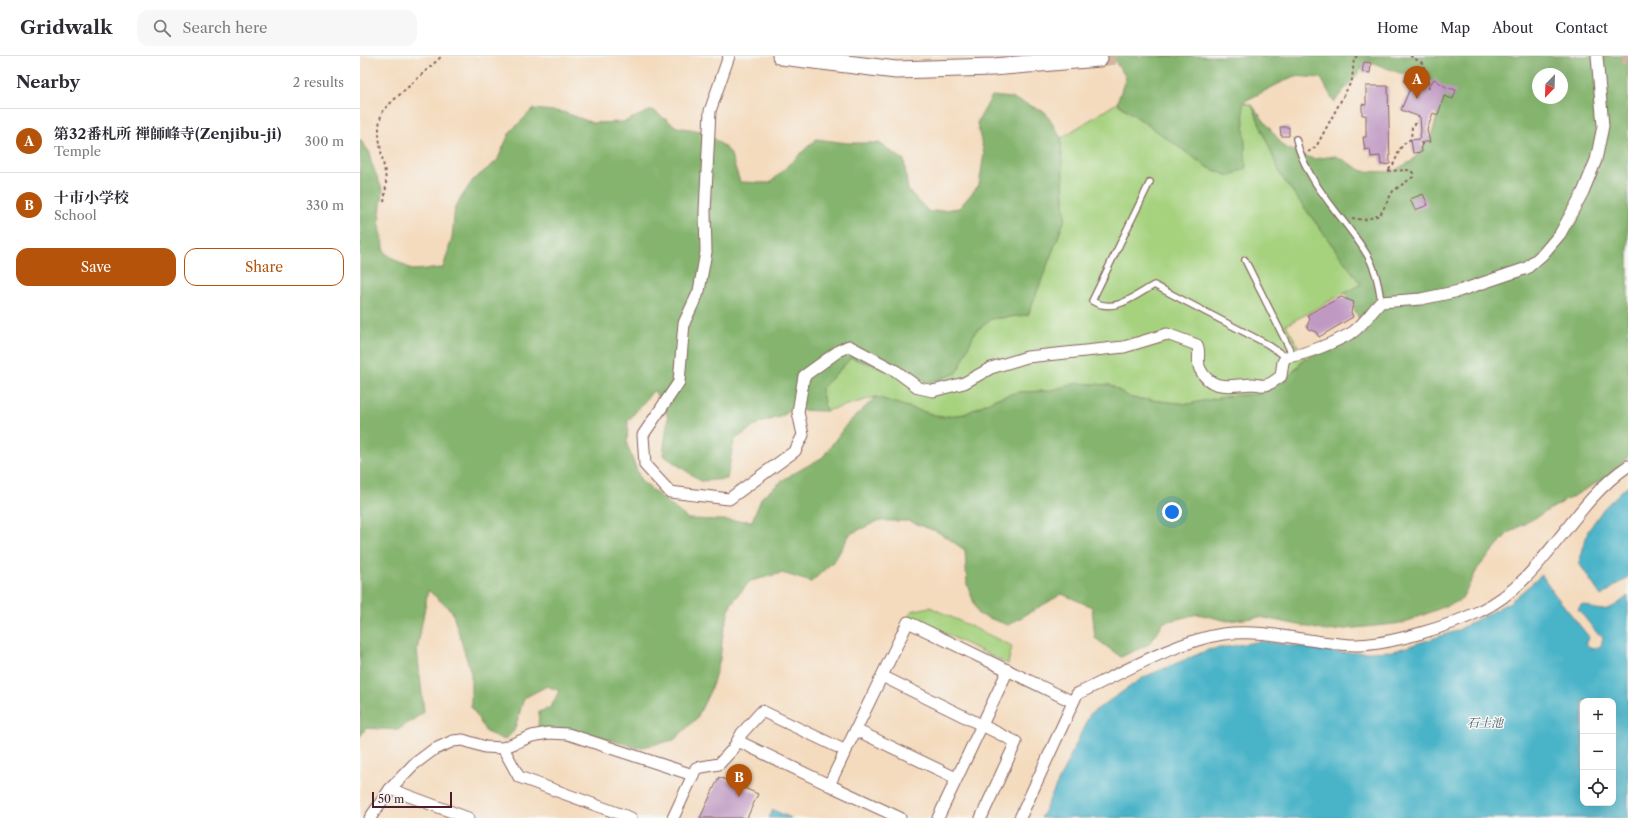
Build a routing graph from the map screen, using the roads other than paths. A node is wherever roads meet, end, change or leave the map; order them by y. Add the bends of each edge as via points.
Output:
1 (729, 56) edge
2 (781, 56) edge
3 (1597, 56) edge
4 (1099, 58) dead end
5 (1296, 139) dead end
6 (1150, 182) dead end
7 (1245, 260) dead end
8 (1381, 302) junction
9 (1290, 357) junction
10 (1628, 466) edge
11 (1008, 670) junction
12 (882, 676) junction
13 (1073, 702) junction
14 (981, 725) junction
15 (856, 730) junction
16 (738, 741) junction
17 (503, 748) junction
18 (846, 751) junction
19 (693, 775) junction
20 (956, 778) junction
21 (829, 785) junction
22 (390, 788) junction
23 (370, 818) edge
24 (468, 818) edge
25 (631, 818) edge
26 (673, 818) edge
27 (900, 818) edge
28 (938, 818) edge
29 (981, 818) edge
30 (1020, 818) edge

1 - 9 street via 710,111 705,211 706,252 699,291 684,323 679,382 643,435 645,465 670,492 729,499 795,451 803,435 798,412 804,376 849,346 896,371 919,388 933,391 964,383 992,368 1027,357 1124,347 1167,334 1197,345 1200,350 1200,370 1211,382 1222,387 1254,384 1266,386 1281,376 1283,362
2 - 4 main road via 896,70 993,68
3 - 8 street via 1603,126 1596,160 1560,234 1543,254 1527,268 1458,291 1422,299
5 - 8 lane via 1300,156 1312,178 1366,254 1378,283
6 - 9 lane via 1092,301 1101,307 1115,306 1154,285
7 - 9 lane
8 - 9 street via 1354,331
10 - 13 street via 1589,499 1531,573 1482,611 1407,636 1375,643 1341,644 1278,635 1241,633 1204,638 1168,651 1077,694
11 - 12 street via 908,622
11 - 13 street
11 - 14 street
12 - 14 street
12 - 15 street
13 - 30 street
14 - 20 street
14 - 29 street via 1016,742
15 - 18 street
15 - 20 street
16 - 18 street via 762,711
16 - 19 street via 719,764 696,768
16 - 21 street
17 - 19 street via 537,735 568,734
17 - 22 street via 485,747 463,740 453,741 413,765
17 - 25 street via 519,777
18 - 21 street
19 - 26 street
20 - 28 street
21 - 27 street
22 - 23 street
22 - 24 street

